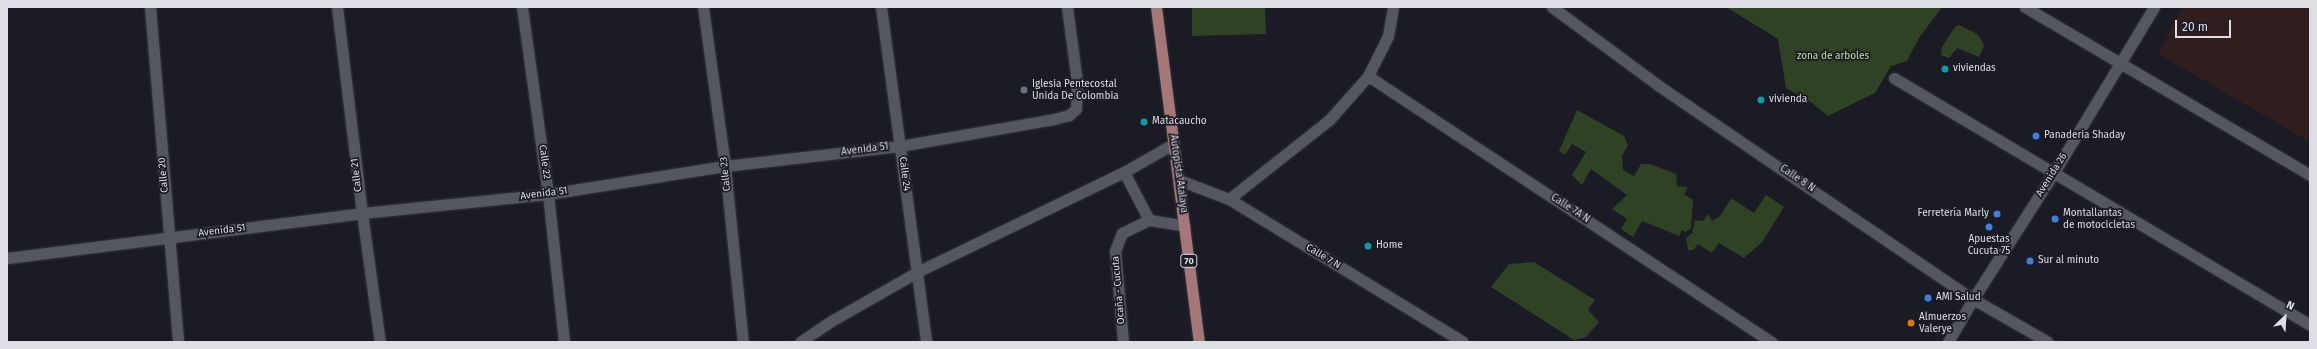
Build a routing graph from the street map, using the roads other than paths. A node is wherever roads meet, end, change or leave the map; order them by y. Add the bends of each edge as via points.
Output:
1 (150, 7) edge
2 (338, 7) edge
3 (522, 7) edge
4 (703, 7) edge
5 (881, 7) edge
6 (1067, 7) edge
7 (1156, 7) edge
8 (1393, 7) edge
9 (1552, 7) edge
10 (2025, 7) edge
11 (2154, 7) edge
12 (2121, 64) junction
13 (1368, 76) junction
14 (1894, 78) dead end
15 (1173, 144) junction
16 (900, 146) junction
17 (725, 166) junction
18 (1124, 172) junction
19 (2053, 174) junction
20 (2310, 175) edge
21 (1179, 180) junction
22 (548, 194) junction
23 (1229, 199) junction
24 (362, 213) junction
25 (1149, 220) junction
26 (1185, 226) junction
27 (170, 238) junction
28 (7, 258) edge
29 (917, 272) junction
30 (1973, 298) junction
31 (2310, 325) edge
32 (178, 342) edge
33 (380, 342) edge
34 (564, 342) edge
35 (743, 342) edge
36 (800, 342) edge
37 (926, 342) edge
38 (1123, 342) edge
39 (1199, 342) edge
40 (1463, 342) edge
41 (1772, 342) edge
42 (1948, 342) edge
43 (2048, 342) edge

1 - 27 street, Calle 20
2 - 24 street, Calle 21
3 - 22 street, Calle 22
4 - 17 street, Calle 23
5 - 16 street, Calle 24
6 - 16 street, Avenida 51 via 1077,82 1076,109 1069,115 1054,120
7 - 15 main road, Autopista Atalaya / 70
8 - 13 street via 1388,36
9 - 30 street, Calle 8 N via 1659,86
10 - 12 street
11 - 12 street, Avenida 26
12 - 19 street, Avenida 26
12 - 20 street
13 - 23 street via 1329,120
13 - 41 street, Calle 7A N
14 - 19 street
15 - 18 street
15 - 21 main road, Autopista Atalaya / 70
16 - 17 street, Avenida 51
16 - 29 street, Calle 24
17 - 22 street, Avenida 51
17 - 35 street, Calle 23
18 - 25 street
18 - 29 street
19 - 30 street, Avenida 26
19 - 31 street
21 - 23 street, Calle 7 N
21 - 26 main road, Autopista Atalaya / 70
22 - 24 street, Avenida 51
22 - 34 street, Calle 22
23 - 40 street, Calle 7 N
24 - 27 street, Avenida 51
24 - 33 street, Calle 21
25 - 26 street
25 - 38 street, Ocaña - Cucuta via 1122,233 1115,251
26 - 39 main road, Autopista Atalaya / 70
27 - 28 street, Avenida 51
27 - 32 street, Calle 20
29 - 36 street
29 - 37 street, Calle 24
30 - 42 street, Avenida 26
30 - 43 street, Calle 8 N

